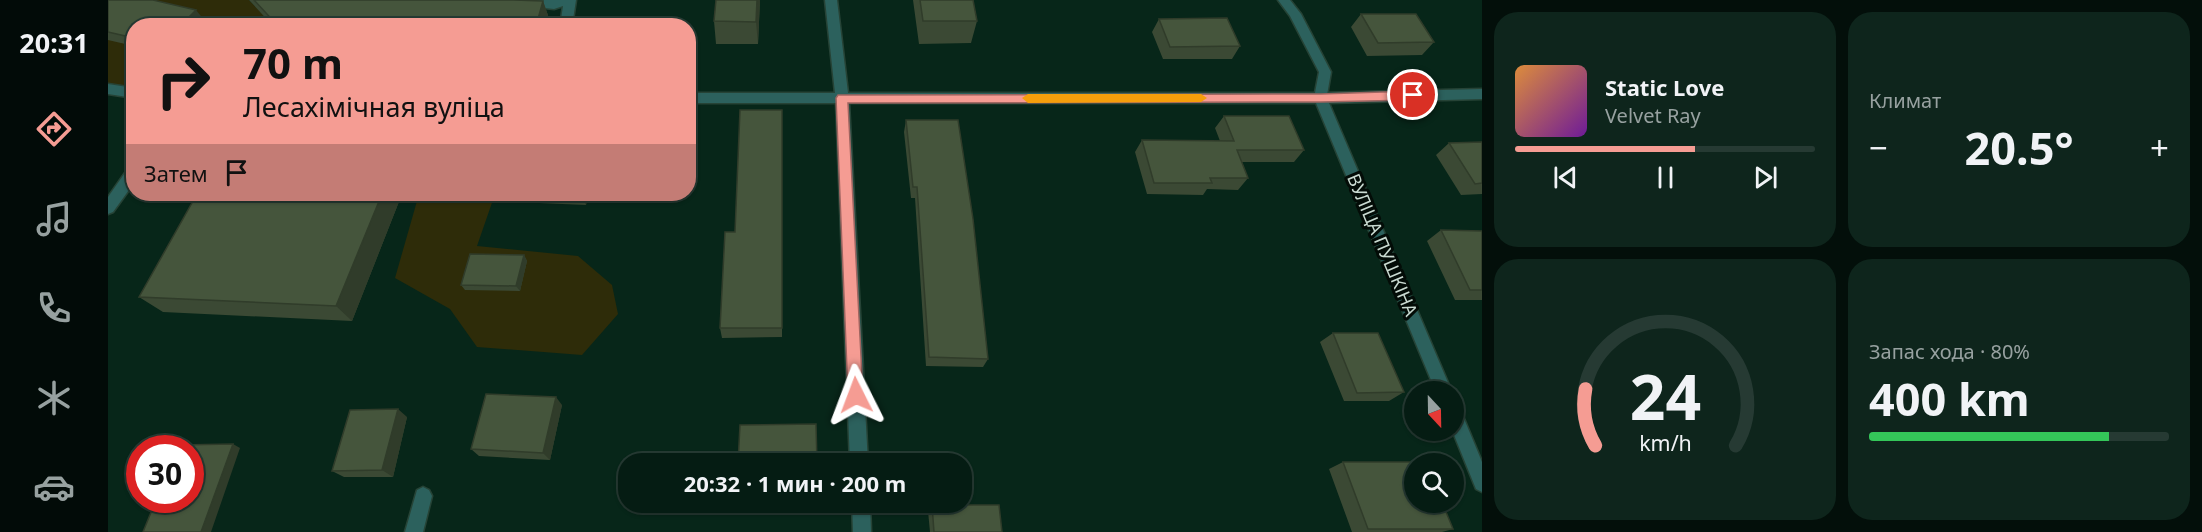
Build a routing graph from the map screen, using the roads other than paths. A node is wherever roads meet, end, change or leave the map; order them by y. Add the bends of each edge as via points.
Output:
1 (507, 0) edge
2 (569, 0) edge
3 (831, 0) edge
4 (1284, 0) edge
5 (551, 2) edge
6 (567, 18) edge
7 (108, 89) edge
8 (126, 92) edge
9 (1482, 93) edge
10 (696, 98) edge
11 (842, 98) junction
12 (1321, 98) junction
13 (126, 182) edge
14 (108, 208) edge
15 (1439, 381) edge
16 (1464, 439) edge
17 (858, 453) edge
18 (1482, 483) edge
19 (423, 496) dead end
20 (861, 513) edge
21 (414, 532) edge
22 (862, 532) edge

1 - 5 street
2 - 5 street
2 - 6 street
3 - 11 street
4 - 12 street via 1325,72
7 - 8 street
9 - 12 street
10 - 11 street
11 - 12 street
11 - 17 street
12 - 15 street, ВУЛІЦА ПУШКІНА
13 - 14 street
16 - 18 street
19 - 21 street
20 - 22 street

